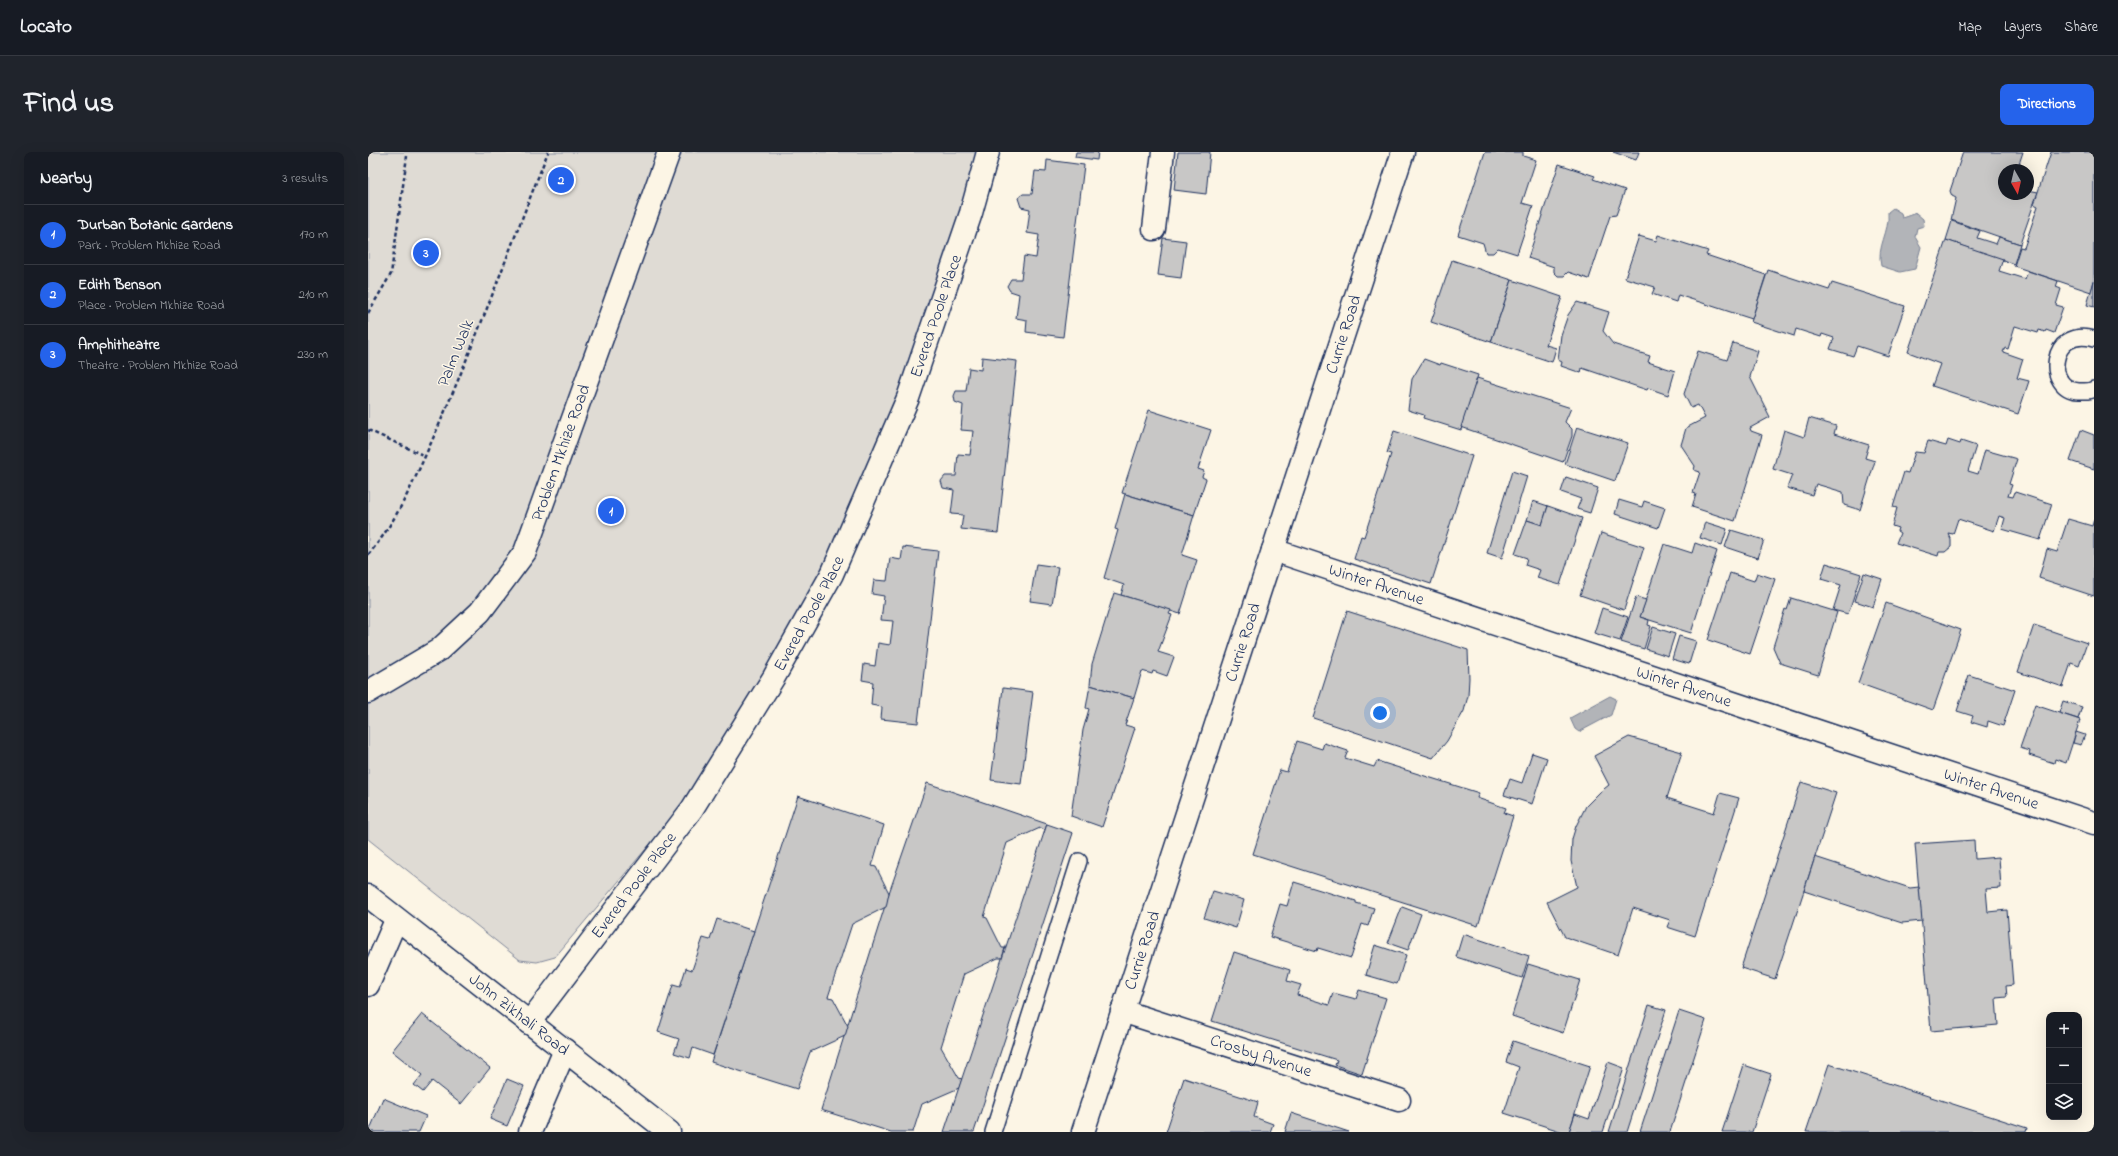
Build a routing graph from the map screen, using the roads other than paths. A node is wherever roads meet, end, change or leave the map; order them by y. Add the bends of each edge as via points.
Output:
1 (669, 152) edge
2 (988, 152) edge
3 (1163, 152) edge
4 (1403, 152) edge
5 (1154, 229) dead end
6 (2094, 339) edge
7 (2094, 388) edge
8 (1273, 550) junction
9 (368, 692) edge
10 (2094, 823) edge
11 (1080, 861) dead end
12 (368, 896) edge
13 (396, 920) junction
14 (368, 985) edge
15 (1122, 1011) junction
16 (529, 1023) junction
17 (565, 1050) junction
18 (1399, 1100) dead end
19 (530, 1132) edge
20 (669, 1132) edge
21 (993, 1132) edge
22 (1083, 1132) edge

1 - 9 street, Problem Mkhize Road via 525,552 480,612 439,650
2 - 16 street, Evered Poole Place via 968,220 908,398 864,505 832,574 774,678 692,810
3 - 5 street
4 - 8 street, Currie Road
6 - 7 lane via 2083,336 2068,340 2058,352 2055,367 2061,382 2075,390 2090,391
8 - 10 street, Winter Avenue
8 - 15 street, Currie Road
11 - 21 lane
12 - 13 street, John Zikhali Road
13 - 14 street
13 - 16 street, John Zikhali Road
15 - 18 street, Crosby Avenue
15 - 22 street, Currie Road
16 - 17 street, John Zikhali Road
17 - 19 street
17 - 20 street, John Zikhali Road

